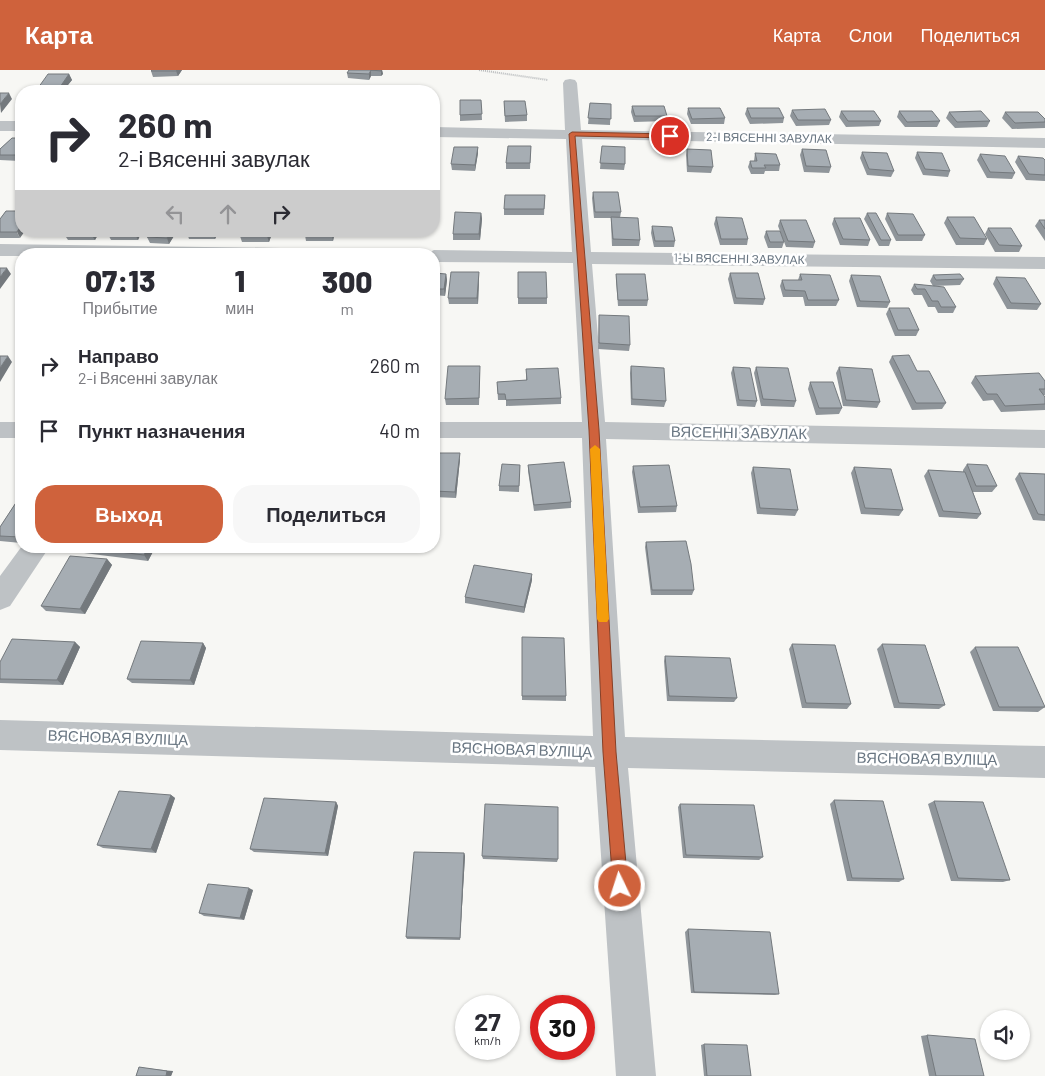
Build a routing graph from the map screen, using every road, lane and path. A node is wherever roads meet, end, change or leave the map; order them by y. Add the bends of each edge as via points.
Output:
1 (479, 70) edge
2 (570, 83) joint
3 (0, 126) edge
4 (15, 126) edge
5 (440, 132) edge
6 (572, 134) junction
7 (1045, 143) edge
8 (0, 250) edge
9 (15, 250) edge
10 (440, 256) edge
11 (581, 258) junction
12 (1045, 263) edge
13 (0, 430) edge
14 (15, 430) edge
15 (440, 430) edge
16 (594, 430) junction
17 (1045, 439) edge
18 (32, 553) edge
19 (0, 598) edge
20 (0, 735) edge
21 (610, 752) junction
22 (1045, 762) edge
23 (636, 1076) edge

1 - 2 path
2 - 6 street
3 - 4 street
5 - 6 street, 2-І ВЯСЕННІ ЗАВУЛАК
6 - 7 street, 2-І ВЯСЕННІ ЗАВУЛАК
6 - 11 street
8 - 9 street
10 - 11 street, 1-Ы ВЯСЕННІ ЗАВУЛАК
11 - 12 street, 1-Ы ВЯСЕННІ ЗАВУЛАК
11 - 16 street
13 - 14 street
15 - 16 street, ВЯСЕННІ ЗАВУЛАК
16 - 17 street, ВЯСЕННІ ЗАВУЛАК
16 - 21 street
18 - 19 street
20 - 21 street, ВЯСНОВАЯ ВУЛІЦА
21 - 22 street, ВЯСНОВАЯ ВУЛІЦА
21 - 23 street

